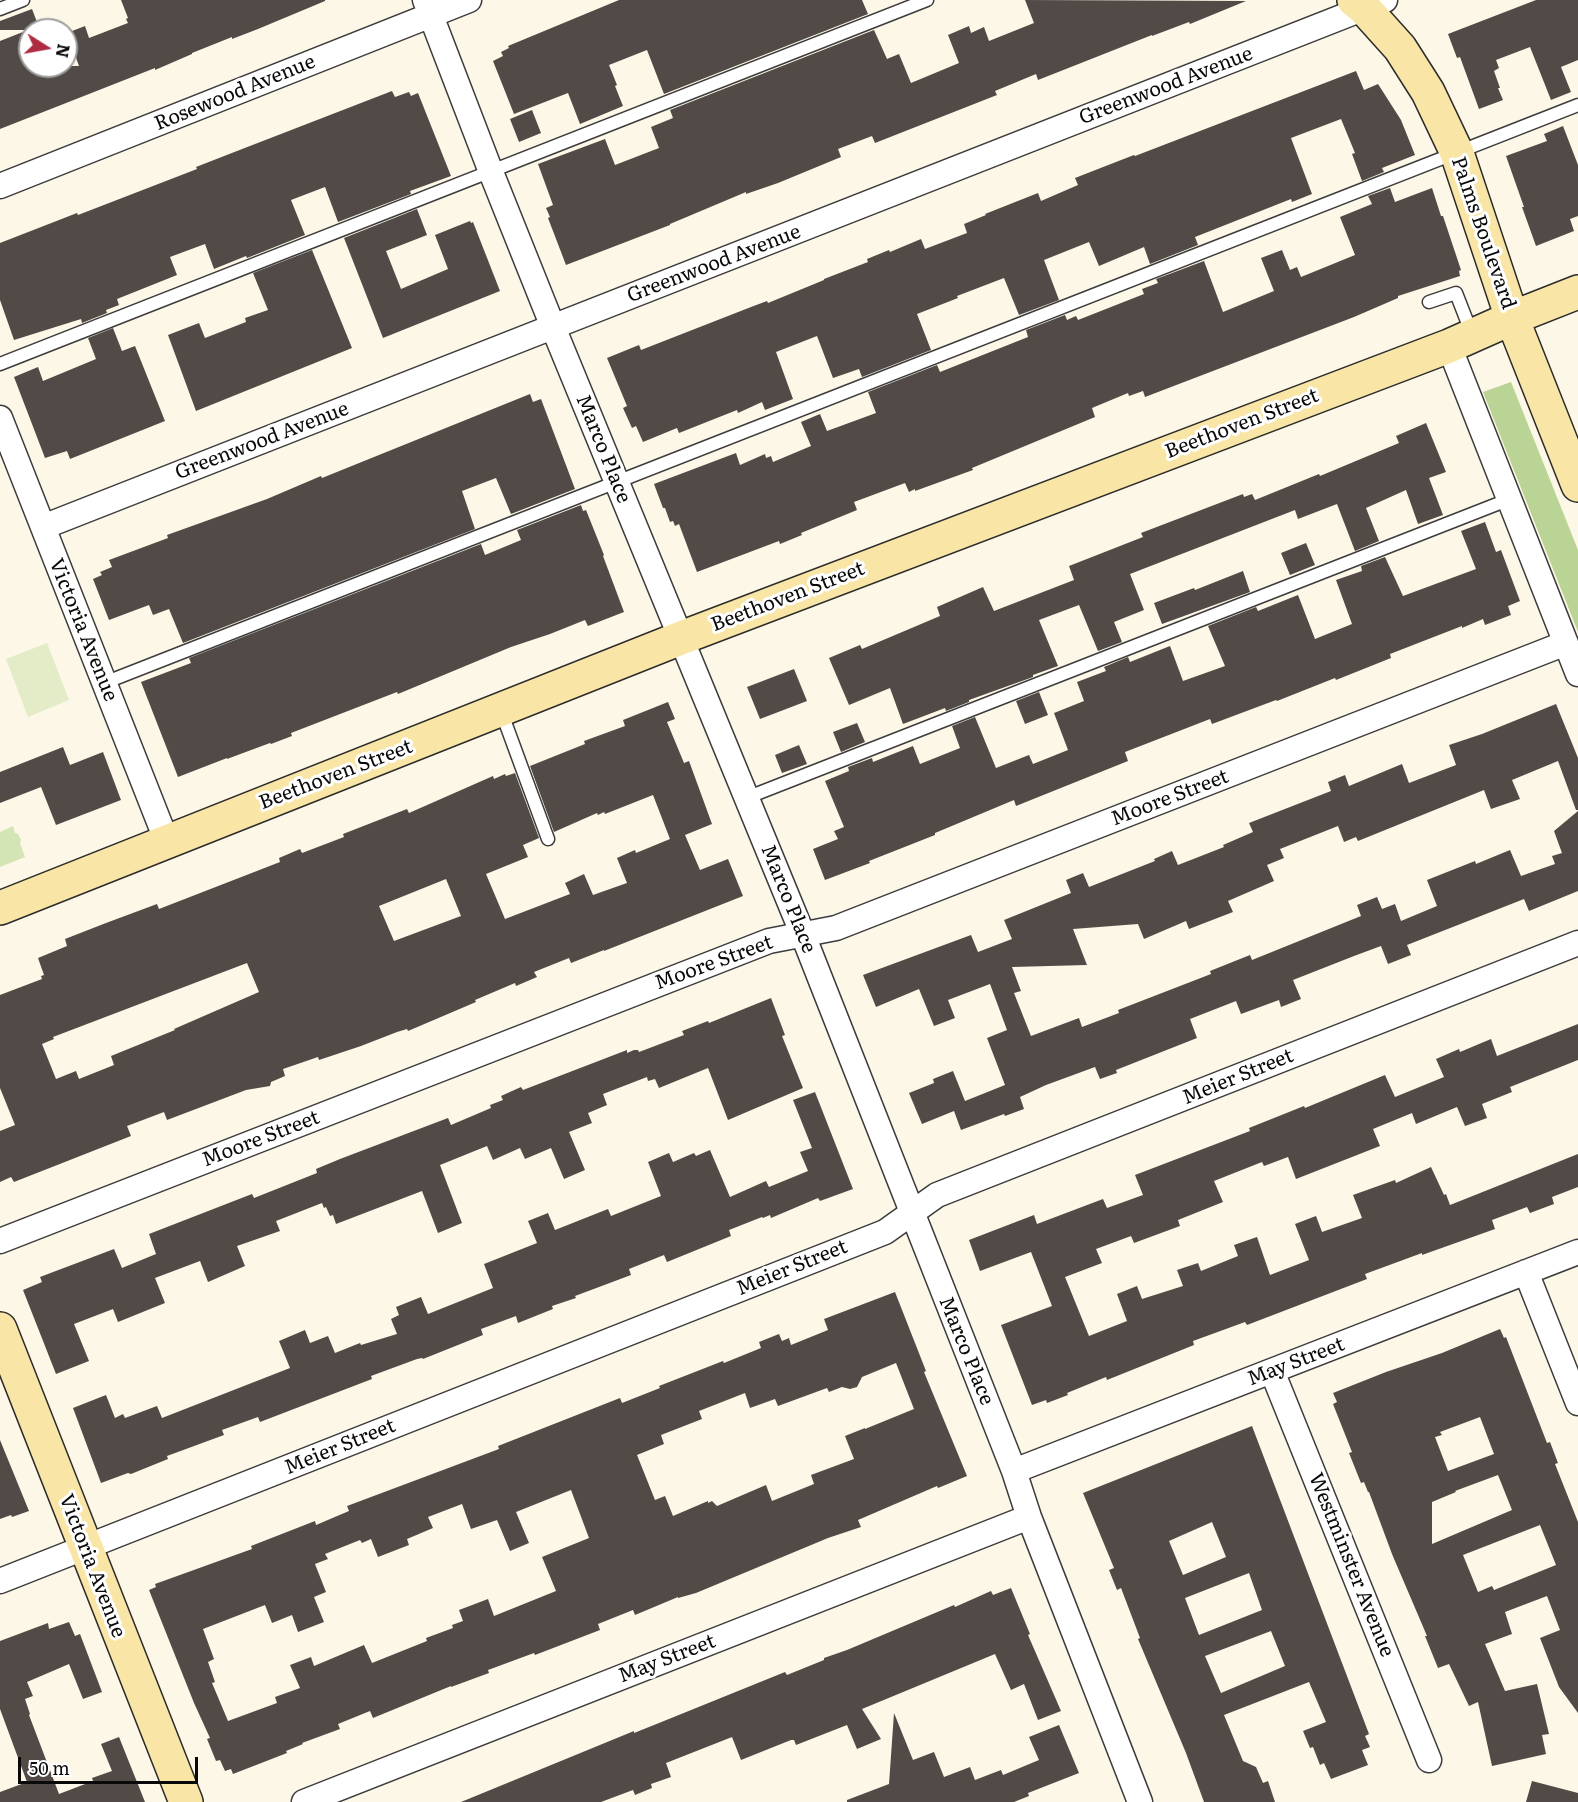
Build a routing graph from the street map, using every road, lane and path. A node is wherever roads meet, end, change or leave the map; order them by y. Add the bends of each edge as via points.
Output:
1 (23, 0) edge
2 (469, 0) edge
3 (927, 0) edge
4 (1368, 3) edge
5 (428, 7) edge
6 (0, 9) edge
7 (1578, 105) edge
8 (1457, 153) junction
9 (491, 172) junction
10 (0, 186) edge
11 (1578, 292) edge
12 (1429, 302) dead end
13 (1512, 318) junction
14 (553, 327) junction
15 (1461, 340) junction
16 (0, 364) edge
17 (0, 418) edge
18 (616, 482) junction
19 (1578, 485) edge
20 (1510, 499) junction
21 (43, 527) junction
22 (681, 638) junction
23 (1566, 643) junction
24 (1578, 674) edge
25 (104, 683) junction
26 (501, 711) junction
27 (746, 798) junction
28 (548, 839) dead end
29 (167, 842) junction
30 (0, 908) edge
31 (803, 935) junction
32 (1578, 943) edge
33 (912, 1214) junction
34 (0, 1241) edge
35 (1578, 1251) edge
36 (1526, 1272) junction
37 (0, 1329) edge
38 (1272, 1371) junction
39 (1578, 1403) edge
40 (1014, 1471) junction
41 (1029, 1517) junction
42 (85, 1548) junction
43 (0, 1581) edge
44 (1429, 1760) dead end
45 (186, 1802) edge
46 (304, 1802) edge
47 (1140, 1802) edge

1 - 6 lane
2 - 5 street, Rosewood Avenue
3 - 9 lane
4 - 8 street, Palms Boulevard via 1428,92
4 - 14 street, Greenwood Avenue
5 - 9 street, Marco Place
5 - 10 street, Rosewood Avenue
7 - 8 lane
8 - 13 street, Palms Boulevard
8 - 18 lane
9 - 14 street, Marco Place
9 - 16 lane
11 - 13 street, Beethoven Street
12 - 15 lane via 1456,293
13 - 15 street, Beethoven Street
13 - 19 street, Palms Boulevard
14 - 18 street, Marco Place
14 - 21 street, Greenwood Avenue
15 - 20 street
15 - 22 street, Beethoven Street
17 - 21 street, Victoria Avenue
18 - 22 street, Marco Place
18 - 25 lane
20 - 23 street
20 - 27 lane
21 - 25 street, Victoria Avenue
22 - 26 street, Beethoven Street
22 - 27 street, Marco Place
23 - 24 street
23 - 31 street, Moore Street via 836,928
25 - 29 street, Victoria Avenue
26 - 28 lane
26 - 29 street, Beethoven Street
27 - 31 street, Marco Place
29 - 30 street, Beethoven Street
31 - 33 street, Marco Place
31 - 34 street, Moore Street via 769,940
32 - 33 street, Meier Street via 938,1196
33 - 40 street, Marco Place
33 - 42 street, Meier Street via 885,1232
35 - 36 street, May Street
36 - 38 street, May Street
36 - 39 street
37 - 42 street, Victoria Avenue
38 - 40 street, May Street
38 - 44 street, Westminster Avenue
40 - 41 street, Marco Place
41 - 46 street, May Street
41 - 47 street, Marco Place
42 - 43 street, Meier Street
42 - 45 street, Victoria Avenue

